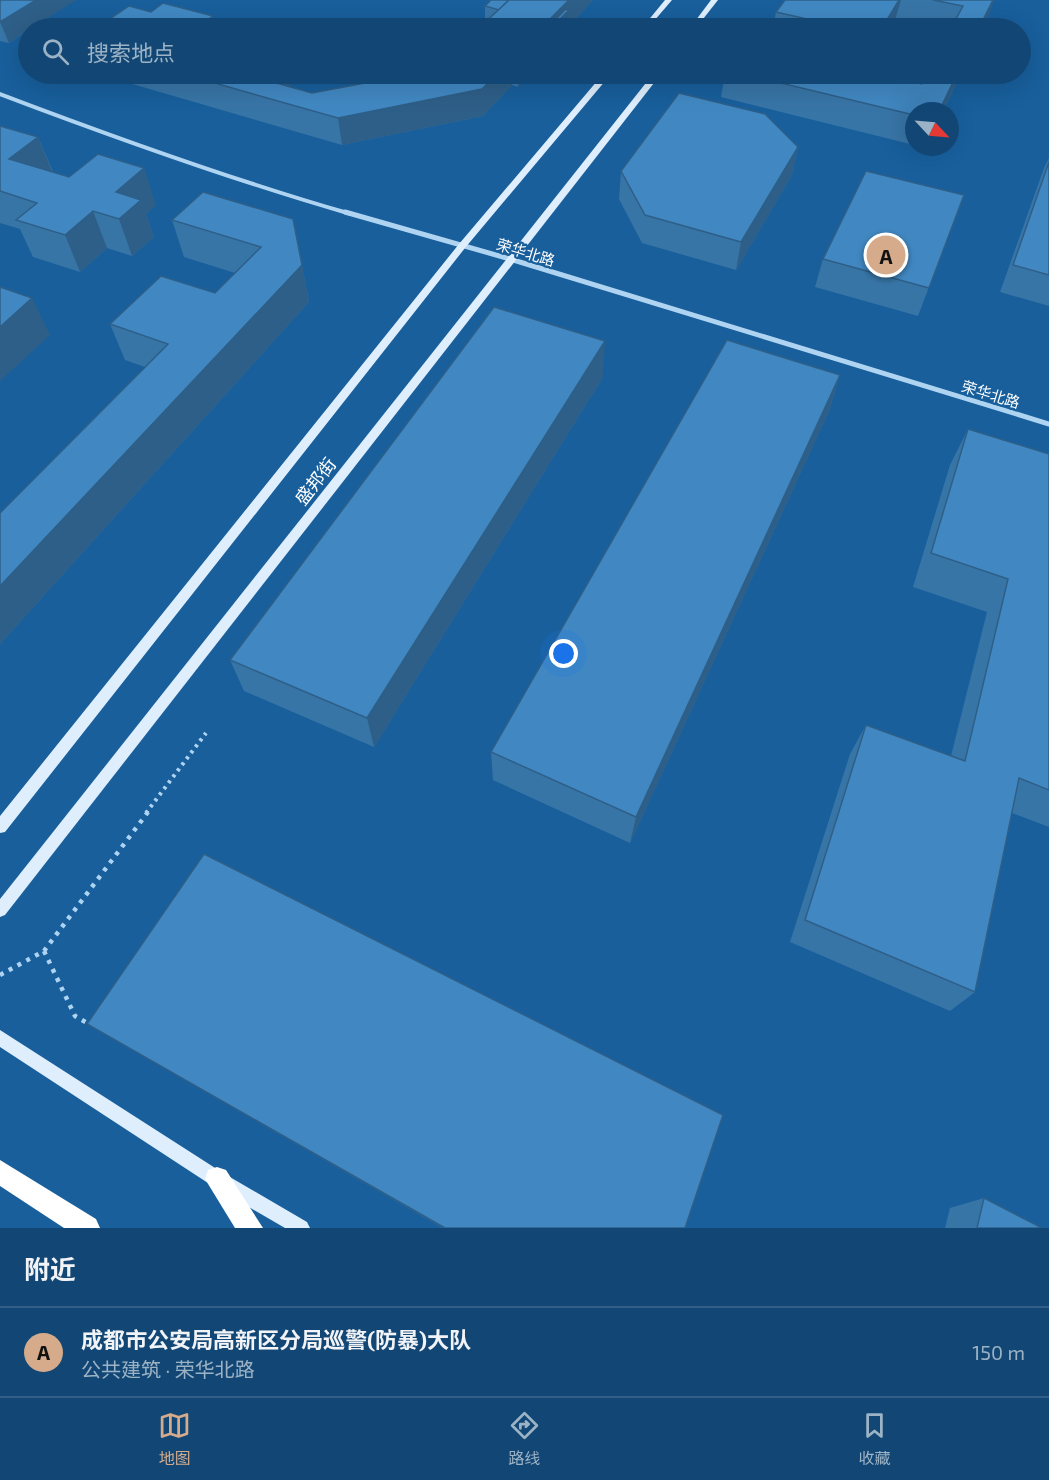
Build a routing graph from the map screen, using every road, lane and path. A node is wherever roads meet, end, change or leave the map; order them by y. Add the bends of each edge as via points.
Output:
1 (669, 0) edge
2 (715, 0) edge
3 (654, 18) edge
4 (701, 18) edge
5 (599, 84) edge
6 (649, 84) edge
7 (0, 94) edge
8 (462, 246) junction
9 (510, 259) junction
10 (1049, 424) edge
11 (206, 733) dead end
12 (0, 827) edge
13 (0, 910) edge
14 (44, 951) junction
15 (0, 975) edge
16 (93, 1027) edge
17 (0, 1038) edge
18 (0, 1172) edge
19 (217, 1179) junction
20 (87, 1228) edge
21 (250, 1228) edge
22 (301, 1228) edge

1 - 3 street
2 - 4 street
5 - 8 street, 盛邦街
6 - 9 street, 盛邦街
7 - 8 street, 荣华北路 via 273,192
8 - 9 street, 荣华北路
8 - 12 street, 盛邦街
9 - 10 street, 荣华北路
9 - 13 street, 盛邦街
11 - 14 path
14 - 15 path
14 - 16 path via 75,1016
17 - 19 street
18 - 20 highway
19 - 21 highway
19 - 22 street

